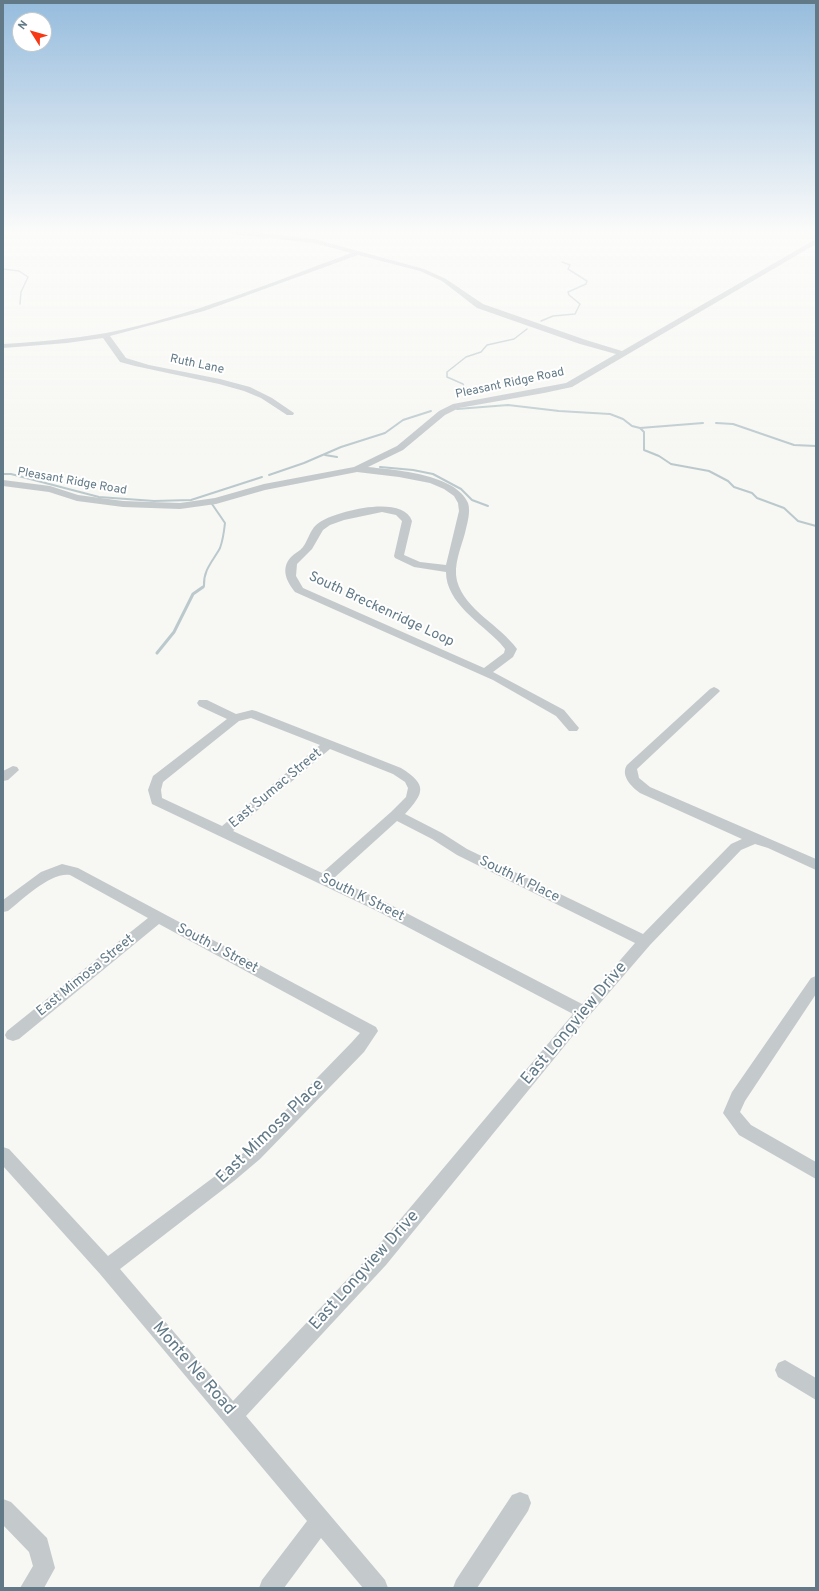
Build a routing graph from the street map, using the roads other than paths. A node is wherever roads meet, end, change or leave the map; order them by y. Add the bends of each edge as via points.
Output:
1 (210, 306) edge
2 (481, 306) edge
3 (703, 306) edge
4 (105, 336) junction
5 (3, 346) edge
6 (622, 353) junction
7 (290, 413) dead end
8 (356, 469) junction
9 (3, 483) edge
10 (451, 569) junction
11 (485, 673) junction
12 (714, 691) dead end
13 (203, 703) dead end
14 (235, 718) junction
15 (573, 728) dead end
16 (328, 745) junction
17 (396, 815) junction
18 (224, 832) junction
19 (754, 839) junction
20 (816, 865) edge
21 (324, 879) junction
22 (3, 907) edge
23 (158, 917) junction
24 (645, 941) junction
25 (814, 990) edge
26 (584, 1012) junction
27 (370, 1031) joint
28 (13, 1035) dead end
29 (3, 1154) edge
30 (816, 1171) edge
31 (107, 1268) junction
32 (785, 1370) dead end
33 (816, 1390) edge
34 (234, 1416) junction
35 (520, 1503) dead end
36 (3, 1510) edge
37 (321, 1521) junction
38 (31, 1588) edge
39 (270, 1588) edge
40 (377, 1588) edge
41 (464, 1588) edge

1 - 4 street
2 - 6 street
3 - 6 street, Pleasant Ridge Road
4 - 5 street
4 - 7 street, Ruth Lane via 123,360 248,390
6 - 8 street, Pleasant Ridge Road via 580,379 557,388 472,402 442,412 400,448
8 - 9 street, Pleasant Ridge Road via 264,487 216,501 180,506 100,502 50,489
8 - 10 street via 420,478 456,493 463,502 464,515
10 - 11 street via 455,590 484,622 500,634 511,649 509,655
10 - 11 street, South Breckenridge Loop via 406,562 399,556 407,517 379,509 333,520 323,525 313,536 305,552 295,559 290,571 292,581 299,590 310,596
11 - 15 street, South Breckenridge Loop via 560,713
12 - 19 street via 631,768 631,774 634,782 645,790
13 - 14 street
14 - 16 street via 252,714
14 - 18 street, South K Street via 158,779 154,785 154,794 158,801
16 - 17 street via 411,780 414,788 412,798
16 - 18 street, East Sumac Street
17 - 21 street
17 - 24 street, South K Place via 462,852
18 - 21 street, South K Street
19 - 20 street
19 - 24 street, East Longview Drive via 736,847
21 - 26 street, South K Street
22 - 23 street, South J Street via 46,875 62,869 73,872
23 - 27 street, South J Street
23 - 28 street, East Mimosa Street
24 - 26 street, East Longview Drive
25 - 30 street via 738,1097 731,1114 745,1130
26 - 34 street, East Longview Drive via 379,1259
27 - 31 street, East Mimosa Place via 358,1047 254,1154
29 - 31 street, Monte Ne Road
31 - 34 street, Monte Ne Road
32 - 33 street
34 - 37 street, Monte Ne Road
35 - 41 street
36 - 38 street via 39,1546 44,1568
37 - 39 street
37 - 40 street, Monte Ne Road

